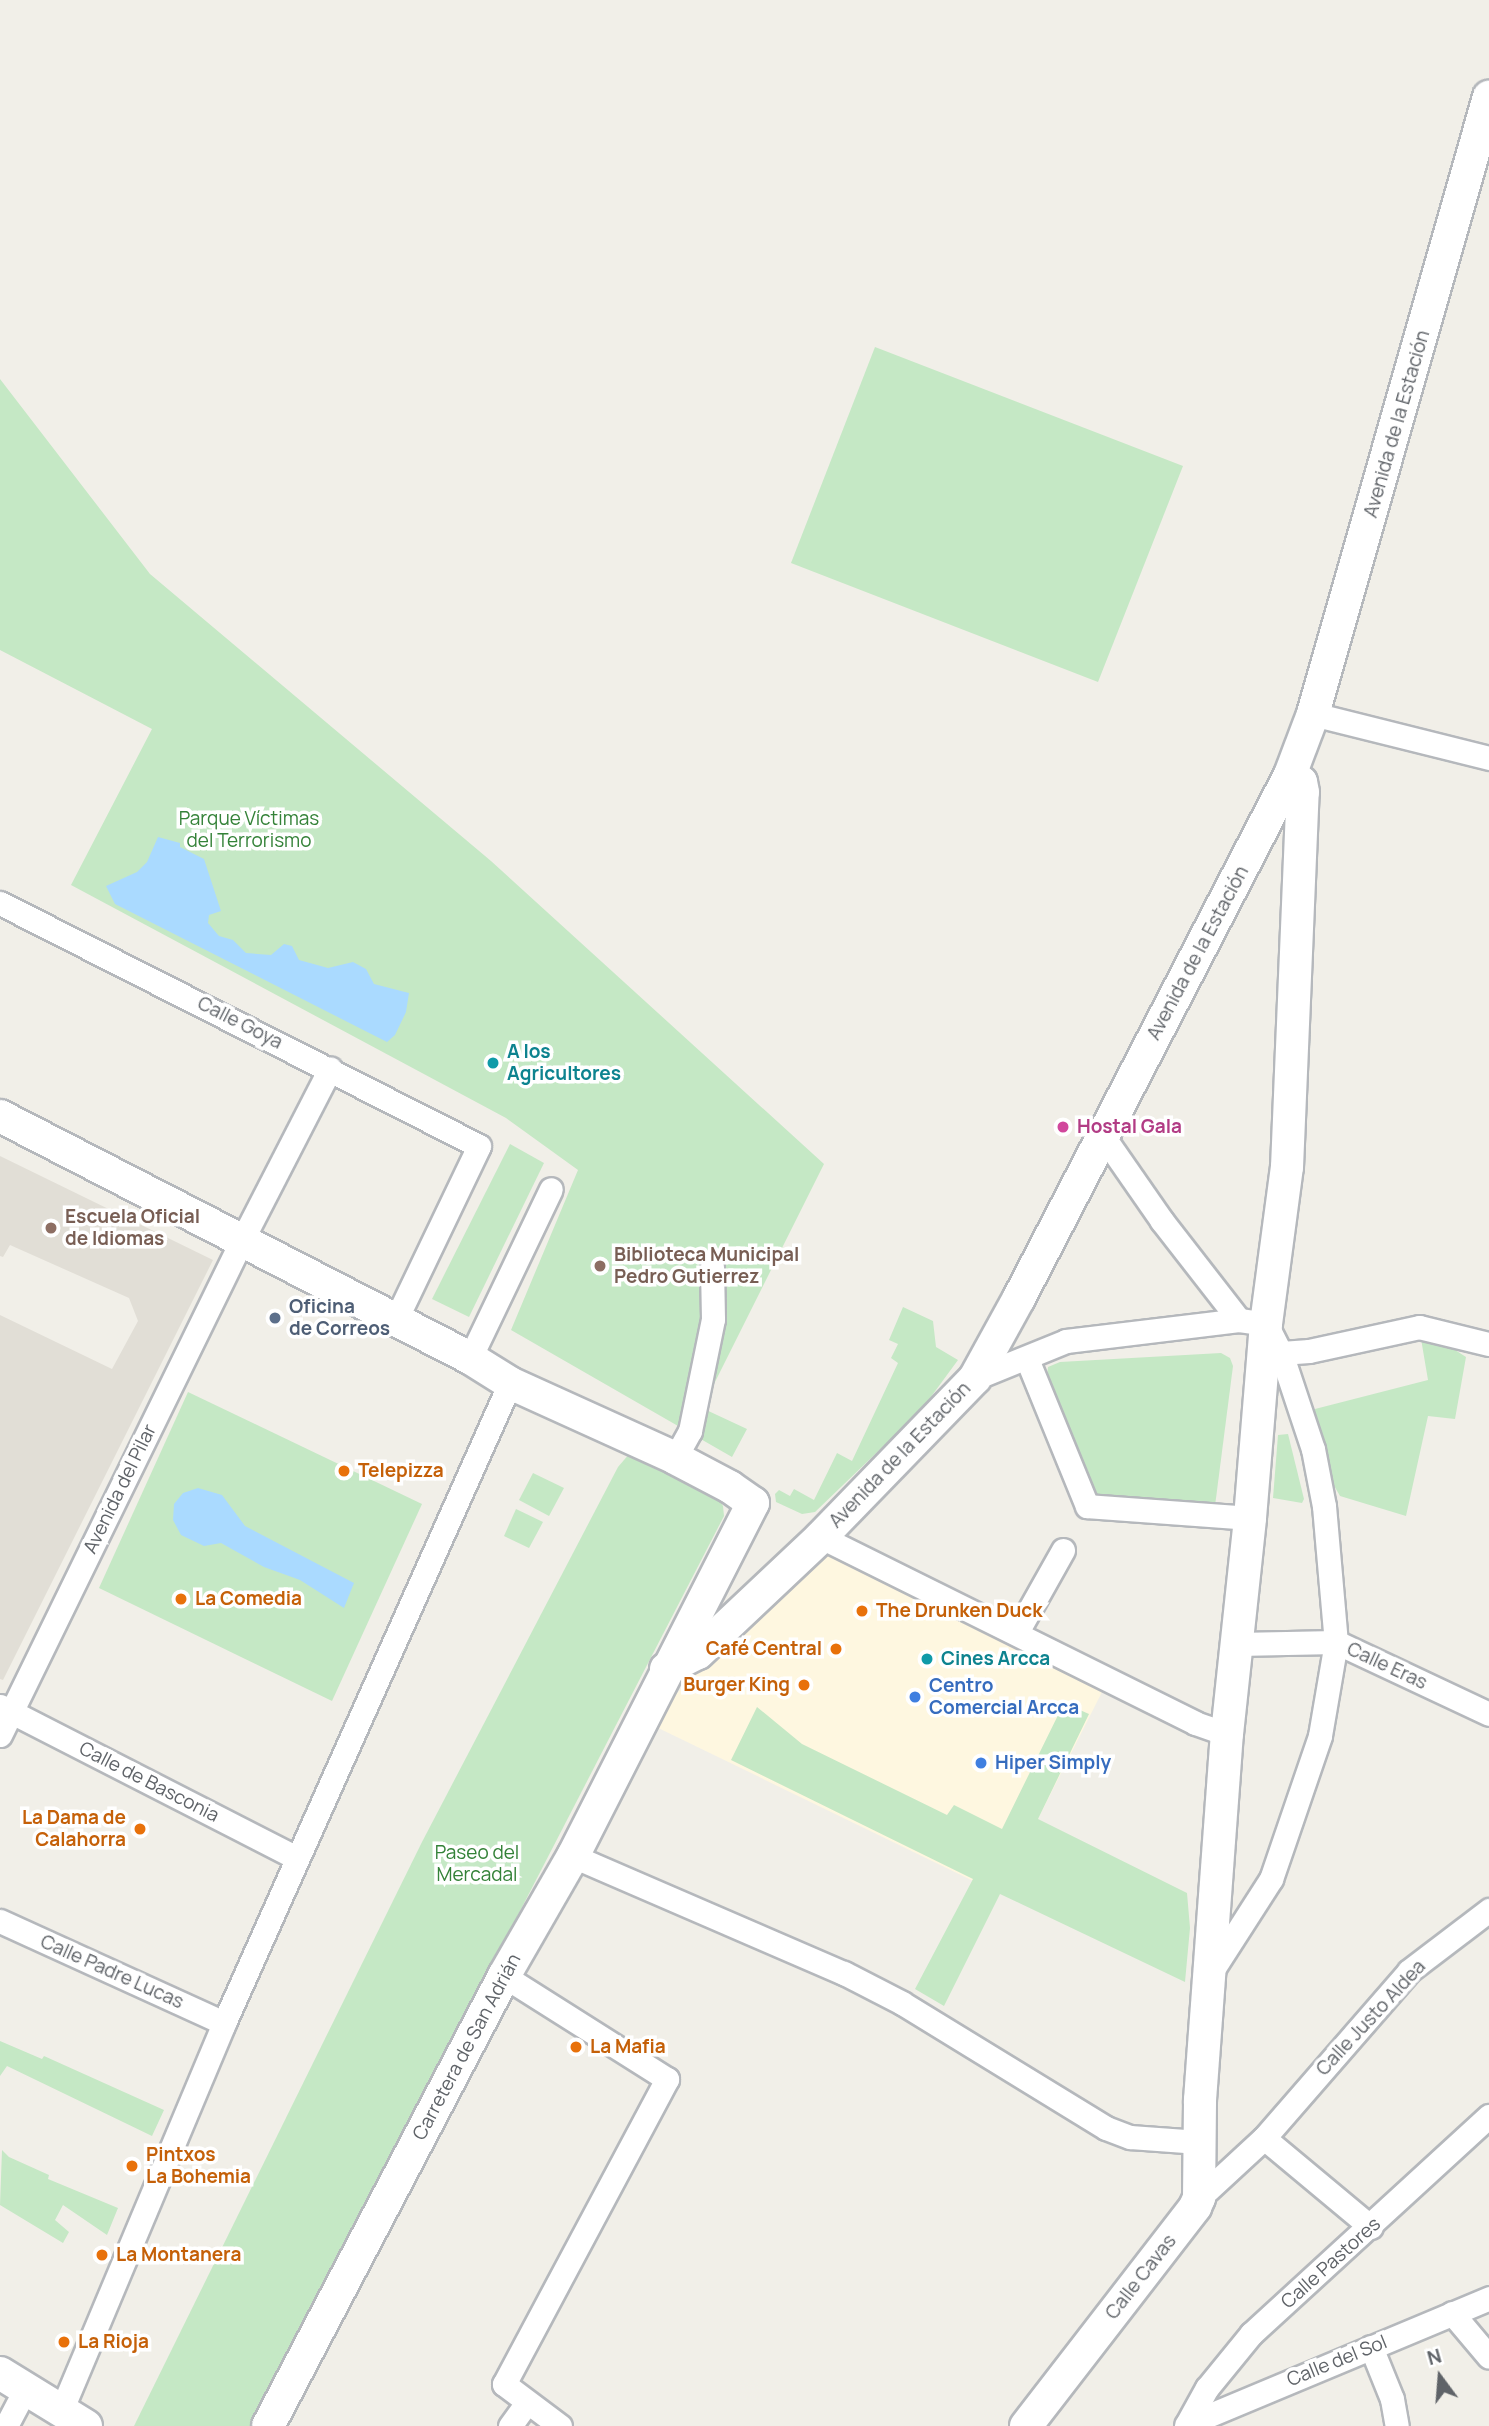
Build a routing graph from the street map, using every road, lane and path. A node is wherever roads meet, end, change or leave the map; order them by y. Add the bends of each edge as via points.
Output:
1 (1489, 97) edge
2 (1484, 130) edge
3 (1312, 714) junction
4 (1489, 758) edge
5 (1290, 775) junction
6 (0, 903) edge
7 (330, 1069) junction
8 (0, 1116) edge
9 (1103, 1136) junction
10 (551, 1189) dead end
11 (240, 1242) junction
12 (712, 1266) dead end
13 (395, 1321) junction
14 (1253, 1322) junction
15 (1489, 1344) edge
16 (1281, 1353) junction
17 (470, 1358) junction
18 (1027, 1360) junction
19 (975, 1378) junction
20 (510, 1384) junction
21 (675, 1458) junction
22 (1250, 1518) junction
23 (821, 1537) junction
24 (1063, 1549) dead end
25 (1017, 1632) junction
26 (1336, 1642) junction
27 (1237, 1644) junction
28 (666, 1669) junction
29 (6, 1709) edge
30 (1489, 1714) edge
31 (1227, 1734) junction
32 (0, 1735) edge
33 (573, 1856) junction
34 (298, 1857) junction
35 (1489, 1910) edge
36 (0, 1921) edge
37 (503, 1976) junction
38 (1209, 1977) junction
39 (224, 2023) junction
40 (1489, 2116) edge
41 (1264, 2138) junction
42 (1199, 2142) junction
43 (1199, 2198) junction
44 (1371, 2227) junction
45 (1489, 2298) edge
46 (1452, 2313) junction
47 (1371, 2347) junction
48 (1489, 2357) edge
49 (13, 2380) edge
50 (527, 2403) junction
51 (73, 2418) edge
52 (1187, 2424) edge
53 (6, 2426) edge
54 (268, 2426) edge
55 (510, 2426) edge
56 (560, 2426) edge
57 (1026, 2426) edge
58 (1397, 2426) edge

1 - 2 street, Avenida de la Estación
2 - 3 street, Avenida de la Estación
3 - 4 street
3 - 5 street, Avenida de la Estación
5 - 9 street, Avenida de la Estación
5 - 14 street via 1301,782 1303,792 1287,1167
6 - 7 street, Calle Goya
7 - 11 street, Avenida del Pilar
7 - 13 street, Calle Goya via 479,1146
8 - 11 street
9 - 14 street via 1170,1232
9 - 19 street, Avenida de la Estación
10 - 17 street
11 - 13 street
11 - 29 street, Avenida del Pilar
12 - 21 street via 713,1319 690,1431
13 - 17 street
14 - 16 street
14 - 18 street via 1066,1341
14 - 22 street
15 - 16 street via 1419,1327
16 - 26 street via 1313,1449 1324,1506
17 - 20 street
18 - 19 street
18 - 22 street via 1087,1506
19 - 23 street, Avenida de la Estación
20 - 21 street
20 - 34 street
21 - 28 street, Carretera de San Adrián via 753,1503
22 - 27 street
23 - 25 street
23 - 28 street, Avenida de la Estación via 698,1653
24 - 25 street
25 - 31 street via 1195,1723
26 - 27 street, Calle Eras
26 - 30 street, Calle Eras
26 - 38 street via 1320,1737 1271,1879
27 - 31 street
28 - 33 street, Carretera de San Adrián
29 - 32 street, Avenida del Pilar
29 - 34 street, Calle de Basconia
31 - 38 street
33 - 37 street, Carretera de San Adrián
33 - 42 street via 937,2013 1107,2128 1130,2137
34 - 39 street
35 - 41 street, Calle Justo Aldea via 1409,1971
36 - 39 street, Calle Padre Lucas
37 - 50 street via 667,2079 504,2384
37 - 54 street, Carretera de San Adrián
38 - 42 street
39 - 51 street
40 - 44 street, Calle Pastores
41 - 43 street, Calle Cavas
41 - 44 street
42 - 43 street
43 - 57 street, Calle Cavas
44 - 52 street, Calle Pastores via 1251,2334 1207,2388
45 - 46 street, Calle del Sol
46 - 47 street, Calle del Sol
46 - 48 street
47 - 52 street, Calle del Sol
47 - 58 street via 1392,2399
49 - 51 street
49 - 53 street
50 - 55 street
50 - 56 street

